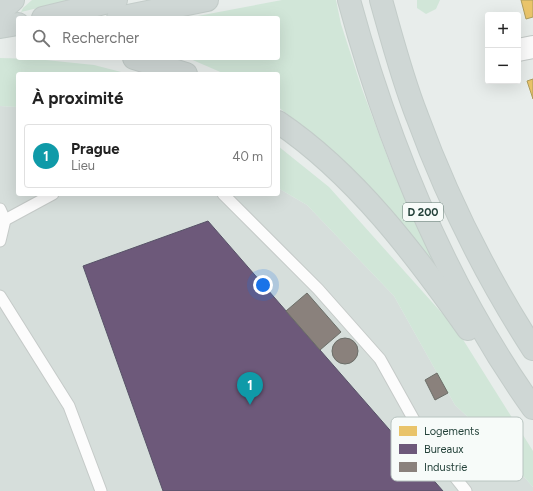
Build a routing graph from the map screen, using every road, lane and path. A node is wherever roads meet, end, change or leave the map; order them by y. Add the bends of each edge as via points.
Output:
1 (13, 0) edge
2 (116, 0) edge
3 (207, 0) edge
4 (348, 0) edge
5 (382, 0) edge
6 (0, 12) edge
7 (51, 16) edge
8 (128, 16) edge
9 (16, 24) edge
10 (0, 27) edge
11 (16, 34) edge
12 (0, 36) edge
13 (16, 38) edge
14 (533, 47) edge
15 (521, 49) edge
16 (140, 60) edge
17 (180, 72) edge
18 (280, 124) edge
19 (49, 196) edge
20 (225, 196) edge
21 (0, 209) edge
22 (5, 220) junction
23 (0, 241) edge
24 (0, 296) edge
25 (533, 349) edge
26 (533, 410) edge
27 (412, 417) edge
28 (458, 481) edge
29 (101, 491) edge
30 (466, 491) edge

1 - 6 main road
2 - 7 main road
3 - 8 main road
4 - 26 main road, D 200 via 385,118 425,217 467,302
5 - 25 main road, D 200 via 406,86 442,179 492,282
9 - 10 main road
11 - 12 main road
12 - 13 main road
14 - 15 street
16 - 17 main road
18 - 26 main road via 327,160 381,216 440,291 497,370
19 - 22 lane
20 - 27 lane via 318,289 380,360
21 - 22 lane
22 - 23 lane
24 - 29 lane via 69,406
28 - 30 lane

